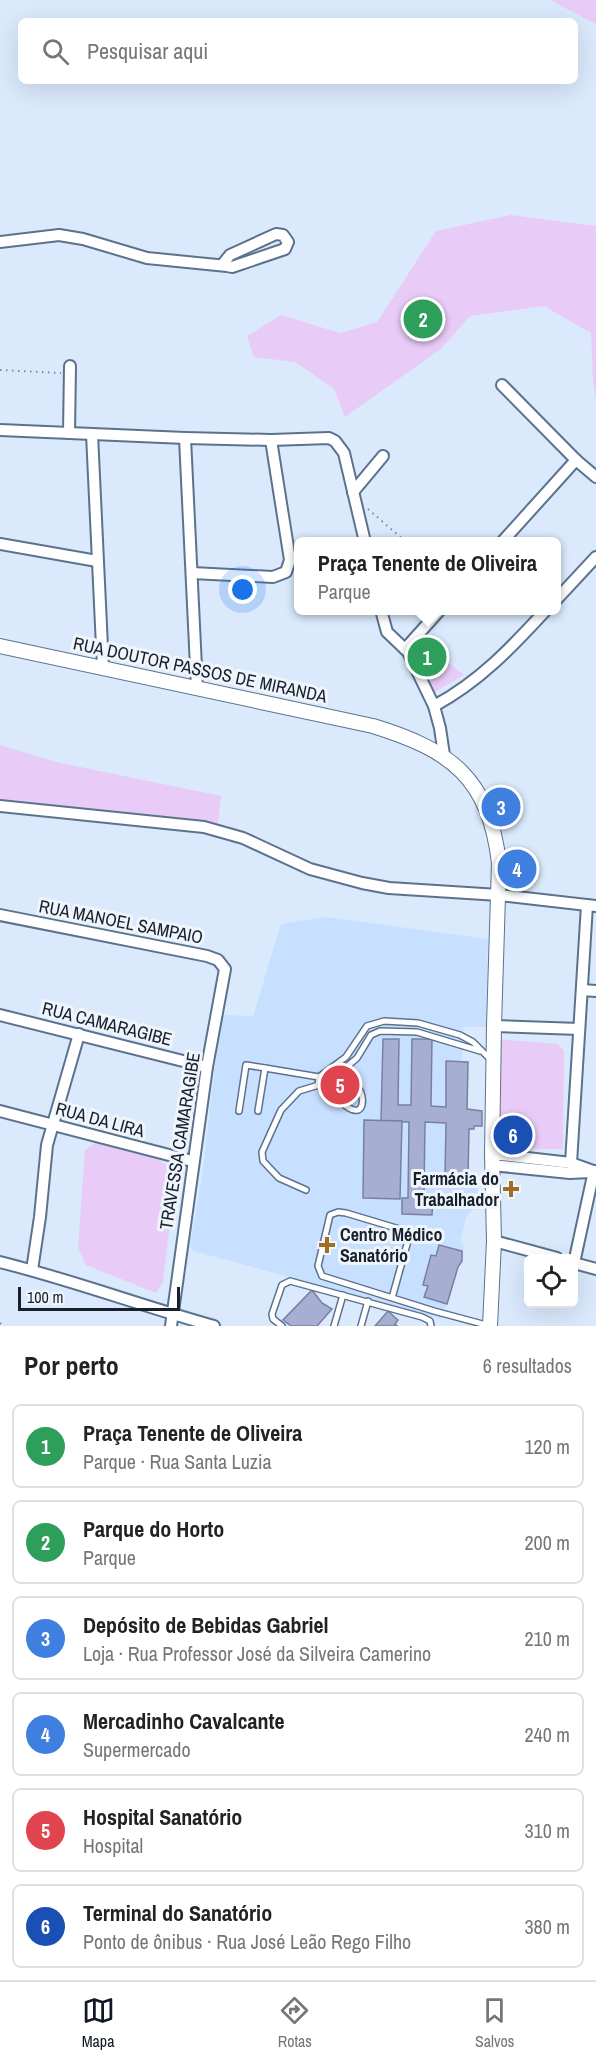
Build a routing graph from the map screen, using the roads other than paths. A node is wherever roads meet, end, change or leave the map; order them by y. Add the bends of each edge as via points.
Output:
1 (0, 242) edge
2 (222, 265) junction
3 (70, 369) road end
4 (502, 385) dead end
5 (0, 430) edge
6 (69, 433) junction
7 (92, 434) junction
8 (185, 438) junction
9 (271, 440) junction
10 (383, 456) dead end
11 (576, 460) junction
12 (596, 477) edge
13 (354, 495) junction
14 (364, 537) edge
15 (507, 537) edge
16 (0, 544) edge
17 (596, 557) edge
18 (97, 561) junction
19 (192, 573) junction
20 (561, 595) edge
21 (382, 615) edge
22 (435, 615) edge
23 (541, 615) edge
24 (0, 646) edge
25 (407, 646) junction
26 (103, 668) junction
27 (196, 688) junction
28 (434, 706) junction
29 (444, 755) junction
30 (0, 806) edge
31 (498, 895) junction
32 (591, 905) edge
33 (0, 915) edge
34 (225, 974) joint
35 (582, 990) junction
36 (596, 991) edge
37 (0, 1015) edge
38 (494, 1026) junction
39 (579, 1029) junction
40 (79, 1034) junction
41 (480, 1051) junction
42 (494, 1062) junction
43 (207, 1067) junction
44 (265, 1068) junction
45 (342, 1071) junction
46 (320, 1077) junction
47 (321, 1085) junction
48 (0, 1111) edge
49 (239, 1111) dead end
50 (258, 1111) dead end
51 (52, 1125) junction
52 (492, 1159) junction
53 (192, 1161) junction
54 (571, 1162) junction
55 (595, 1171) edge
56 (306, 1190) dead end
57 (494, 1241) junction
58 (542, 1254) edge
59 (575, 1254) edge
60 (0, 1262) edge
61 (578, 1264) edge
62 (596, 1269) edge
63 (32, 1270) junction
64 (343, 1295) junction
65 (392, 1298) junction
66 (368, 1301) junction
67 (171, 1320) edge
68 (214, 1326) edge
69 (282, 1326) edge
70 (334, 1326) edge
71 (362, 1326) edge
72 (431, 1326) edge
73 (490, 1326) edge

1 - 2 street via 59,236 83,238 147,258
2 - 2 street via 232,267 285,249 288,242 276,234 230,255
3 - 6 street
4 - 11 street
5 - 6 street
6 - 7 street
7 - 8 street
7 - 18 street
8 - 9 street
8 - 19 street
9 - 13 street via 329,438 340,446
9 - 19 street via 290,560 286,572 273,577
10 - 13 street
11 - 12 street
11 - 15 street
13 - 14 street
16 - 18 street
17 - 20 street
18 - 26 street
19 - 27 street
21 - 25 street via 387,632
22 - 25 street
23 - 28 street via 493,665
24 - 26 street, RUA DOUTOR PASSOS DE MIRANDA
25 - 28 street
26 - 27 street, RUA DOUTOR PASSOS DE MIRANDA
27 - 29 street, RUA DOUTOR PASSOS DE MIRANDA via 391,731
28 - 29 street
29 - 31 street, RUA DOUTOR PASSOS DE MIRANDA via 467,776 491,819 499,863
30 - 31 street via 188,824 224,831 310,869 362,883
31 - 32 street
31 - 38 street, RUA DOUTOR PASSOS DE MIRANDA
32 - 35 street
33 - 34 street, RUA MANOEL SAMPAIO via 207,956 223,964
34 - 43 street, TRAVESSA CAMARAGIBE
35 - 36 street
35 - 39 street
37 - 40 street, RUA CAMARAGIBE
38 - 39 street
38 - 42 street, RUA DOUTOR PASSOS DE MIRANDA
39 - 54 street
40 - 43 street, RUA CAMARAGIBE
40 - 51 street
41 - 42 lane
41 - 45 lane via 424,1034 380,1031 371,1035 357,1058
41 - 46 lane via 469,1038 433,1026 378,1022 364,1029 346,1057
42 - 52 street, RUA DOUTOR PASSOS DE MIRANDA
43 - 53 street, TRAVESSA CAMARAGIBE
44 - 46 lane
44 - 49 lane via 246,1065
44 - 50 lane
45 - 47 lane
45 - 47 lane via 362,1093 360,1110 349,1108
46 - 47 lane
47 - 56 lane via 299,1091 281,1110 262,1152 263,1161 279,1178
48 - 51 street, RUA DA LIRA
51 - 53 street, RUA DA LIRA
51 - 63 street
52 - 54 street
52 - 55 street via 570,1173
52 - 57 street, RUA DOUTOR PASSOS DE MIRANDA
53 - 67 street, TRAVESSA CAMARAGIBE
54 - 55 street
55 - 59 street
57 - 58 street
57 - 73 street, RUA DOUTOR PASSOS DE MIRANDA
60 - 63 street
61 - 62 street
63 - 67 street
64 - 66 lane
64 - 69 lane via 295,1281 285,1283 272,1314
64 - 70 lane
65 - 65 lane via 322,1276 318,1266 330,1215 346,1213 406,1231 409,1237
65 - 73 lane
66 - 71 lane
66 - 72 lane via 422,1317
67 - 68 street

